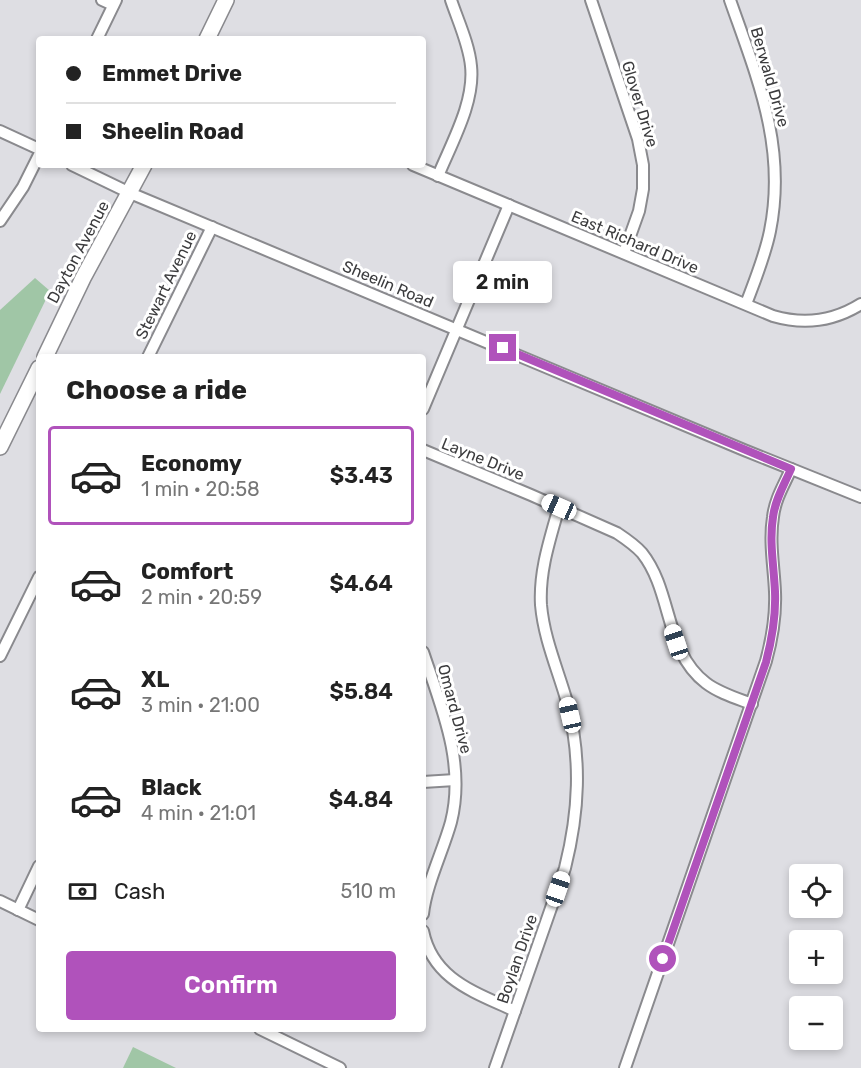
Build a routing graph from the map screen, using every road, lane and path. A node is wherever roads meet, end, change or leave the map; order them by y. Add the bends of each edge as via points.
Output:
1 (102, 0) edge
2 (226, 0) edge
3 (451, 0) edge
4 (591, 0) edge
5 (730, 0) edge
6 (115, 3) edge
7 (98, 36) edge
8 (208, 36) edge
9 (0, 130) edge
10 (36, 148) edge
11 (36, 161) edge
12 (78, 168) edge
13 (142, 168) edge
14 (420, 168) edge
15 (438, 176) junction
16 (130, 193) junction
17 (509, 205) junction
18 (0, 221) edge
19 (212, 227) junction
20 (624, 253) junction
21 (746, 304) junction
22 (861, 304) edge
23 (457, 329) junction
24 (46, 354) edge
25 (149, 354) edge
26 (36, 374) edge
27 (426, 402) edge
28 (0, 447) edge
29 (426, 451) edge
30 (791, 469) junction
31 (861, 497) edge
32 (559, 507) junction
33 (36, 583) edge
34 (0, 656) edge
35 (426, 661) edge
36 (752, 704) junction
37 (455, 780) junction
38 (426, 783) edge
39 (36, 872) edge
40 (426, 897) edge
41 (0, 901) edge
42 (18, 910) junction
43 (36, 919) edge
44 (426, 942) edge
45 (515, 1011) junction
46 (274, 1032) edge
47 (340, 1068) edge
48 (495, 1068) edge
49 (625, 1068) edge

1 - 6 street
2 - 8 main road
3 - 15 street via 468,52 472,79 467,106
4 - 20 street, Glover Drive via 638,139 643,165 639,211
5 - 21 street, Berwald Drive via 766,105 776,169 770,232
6 - 7 street
9 - 10 street
11 - 18 street
12 - 16 street, Sheelin Road
13 - 16 main road, Dayton Avenue
14 - 15 street, East Richard Drive
15 - 17 street, East Richard Drive
16 - 19 street, Sheelin Road
16 - 24 main road, Dayton Avenue
17 - 20 street, East Richard Drive
17 - 23 street
19 - 23 street, Sheelin Road
19 - 25 street, Stewart Avenue
20 - 21 street, East Richard Drive
21 - 22 street, East Richard Drive via 773,316 815,321
23 - 27 street
23 - 30 street, Sheelin Road
26 - 28 main road
29 - 32 street, Layne Drive
30 - 31 street, Sheelin Road
30 - 36 street via 773,516 773,628
32 - 36 street, Layne Drive via 617,533 637,548 656,577 676,642 689,666 705,683
32 - 45 street, Boylan Drive via 543,564 541,604 573,728 577,808 565,868
33 - 34 street
35 - 37 street, Omard Drive via 451,740
36 - 49 street
37 - 38 street
37 - 40 street, Omard Drive via 452,818
39 - 42 street
41 - 42 street
42 - 43 street
44 - 45 street via 434,960 449,977
45 - 48 street, Boylan Drive
46 - 47 street

